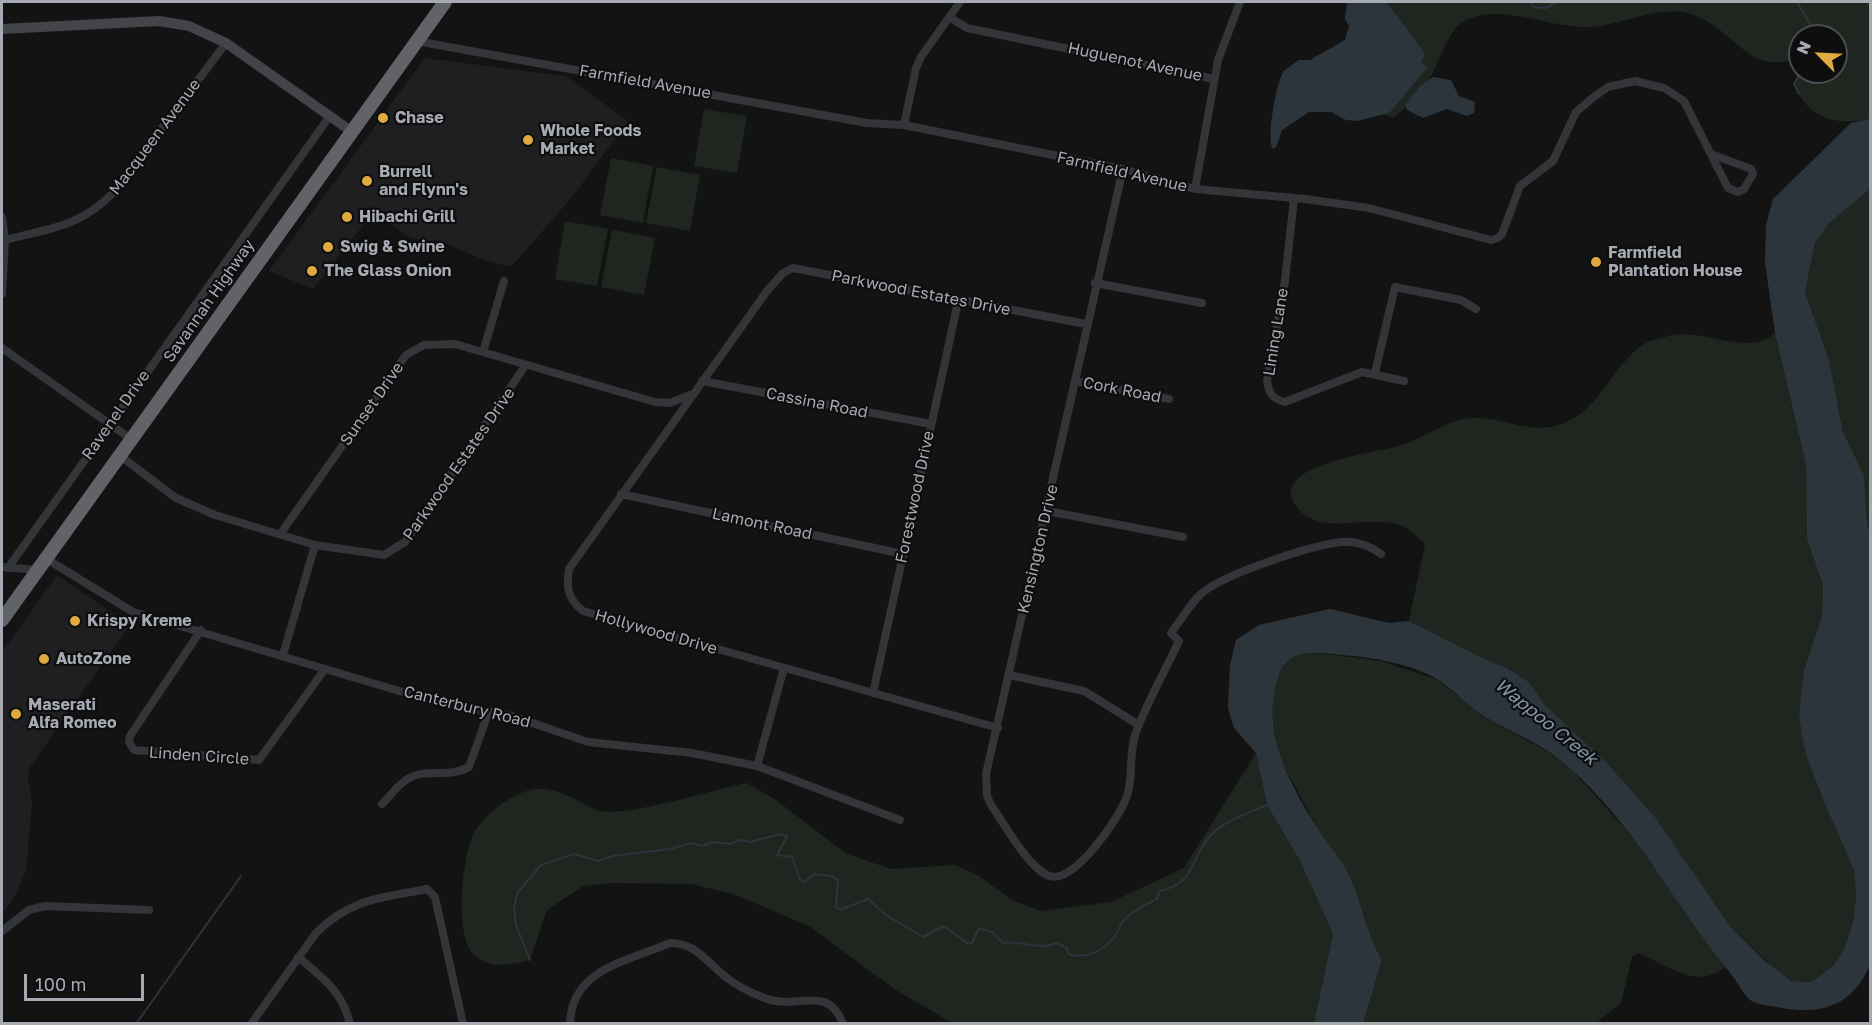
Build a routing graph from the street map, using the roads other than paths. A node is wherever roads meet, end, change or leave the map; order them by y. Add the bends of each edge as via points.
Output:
1 (445, 2) edge
2 (960, 2) edge
3 (1240, 2) edge
4 (949, 17) junction
5 (2, 29) edge
6 (416, 41) junction
7 (226, 43) junction
8 (1214, 79) junction
9 (329, 117) junction
10 (904, 125) junction
11 (351, 131) junction
12 (1711, 154) junction
13 (1123, 169) junction
14 (1195, 189) junction
15 (1293, 198) junction
16 (2, 217) edge
17 (5, 240) junction
18 (504, 281) dead end
19 (1095, 283) junction
20 (2, 294) edge
21 (958, 302) junction
22 (1202, 303) dead end
23 (1476, 309) dead end
24 (1086, 324) junction
25 (2, 348) edge
26 (483, 352) junction
27 (525, 366) junction
28 (1375, 373) junction
29 (702, 381) junction
30 (1075, 381) junction
31 (1404, 381) dead end
32 (694, 392) junction
33 (1169, 399) dead end
34 (931, 424) junction
35 (108, 425) junction
36 (131, 439) junction
37 (119, 455) junction
38 (621, 494) junction
39 (1047, 511) junction
40 (281, 533) junction
41 (1183, 537) dead end
42 (315, 545) junction
43 (1381, 554) dead end
44 (903, 555) junction
45 (41, 564) junction
46 (5, 568) edge
47 (2, 620) edge
48 (201, 630) junction
49 (283, 655) junction
50 (784, 668) junction
51 (325, 669) junction
52 (1009, 675) junction
53 (873, 693) junction
54 (489, 711) junction
55 (1139, 725) junction
56 (998, 728) junction
57 (757, 766) junction
58 (382, 804) dead end
59 (900, 820) dead end
60 (149, 910) dead end
61 (2, 930) edge
62 (298, 957) junction
63 (251, 1023) edge
64 (350, 1023) edge
65 (463, 1023) edge
66 (570, 1023) edge
67 (843, 1023) edge

1 - 6 highway, Savannah Highway
2 - 4 street
3 - 8 street
4 - 8 street, Huguenot Avenue via 967,28
4 - 10 street via 916,68
5 - 7 main road via 159,21 189,26
6 - 10 street, Farmfield Avenue via 867,123
6 - 11 highway, Savannah Highway
7 - 9 main road
7 - 17 street, Macqueen Avenue via 98,208 77,222
8 - 14 street, Huguenot Avenue
9 - 11 main road
9 - 35 street, Ravenel Drive
10 - 13 street, Farmfield Avenue
11 - 36 highway, Savannah Highway
12 - 12 street, Farmfield Avenue via 1728,188 1738,192 1744,189 1753,174 1751,169
12 - 15 street, Farmfield Avenue via 1684,101 1674,93 1647,83 1622,83 1594,96 1576,112 1553,161 1520,186 1498,238 1491,240 1369,208
13 - 14 street, Farmfield Avenue
13 - 19 street, Kensington Drive
14 - 15 street, Farmfield Avenue
15 - 28 street, Lining Lane via 1285,281 1267,381 1269,391 1272,397 1285,402 1362,372
16 - 17 street
17 - 20 street
18 - 26 street
19 - 22 street
19 - 24 street, Kensington Drive
21 - 24 street, Parkwood Estates Drive
21 - 29 street, Parkwood Estates Drive via 793,268 767,291
21 - 34 street, Forestwood Drive
23 - 28 street via 1461,300 1395,287
24 - 30 street, Kensington Drive
25 - 35 street
26 - 27 street, Sunset Drive
26 - 40 street, Sunset Drive via 442,343 424,345 406,354
27 - 32 street, Sunset Drive via 655,402 681,400
27 - 42 street, Parkwood Estates Drive via 405,542 384,555
28 - 31 street, Lining Lane
29 - 32 street, Hollywood Drive
29 - 34 street, Cassina Road
30 - 33 street, Cork Road
30 - 39 street, Kensington Drive
32 - 38 street, Hollywood Drive
34 - 44 street, Forestwood Drive
35 - 36 street
35 - 46 street, Ravenel Drive
36 - 37 highway, Savannah Highway
37 - 40 street, Parkwood Estates Drive via 194,508
37 - 45 highway, Savannah Highway
38 - 44 street, Lamont Road
38 - 50 street, Hollywood Drive via 569,569 567,588 576,606
39 - 41 street
39 - 52 street, Kensington Drive
40 - 42 street, Parkwood Estates Drive
42 - 49 street
43 - 55 street via 1358,543 1342,542 1252,569 1212,586 1171,633 1179,641
44 - 53 street, Forestwood Drive
45 - 46 street
45 - 47 highway, Savannah Highway
45 - 48 street, Canterbury Road via 133,612
48 - 49 street, Canterbury Road
48 - 51 street, Linden Circle via 130,736 134,750 260,760
49 - 51 street, Canterbury Road
50 - 53 street, Hollywood Drive
50 - 57 street
51 - 54 street, Canterbury Road via 433,701
52 - 55 street via 1084,690
52 - 56 street, Kensington Drive
53 - 56 street, Hollywood Drive
54 - 57 street, Canterbury Road via 588,742 692,753
54 - 58 street via 469,766 451,774 417,775 406,780
55 - 56 street, Kensington Drive via 1131,750 1128,794 1121,809 1079,866 1056,878 1033,864 987,796 986,774
57 - 59 street, Canterbury Road
60 - 61 street via 45,906 29,910
62 - 63 street
62 - 64 street via 329,983 340,997
62 - 65 street via 316,933 341,911 361,902 427,890 435,897
66 - 67 street via 573,1001 586,980 670,943 684,943 726,978 769,1000 818,1000 839,1013

